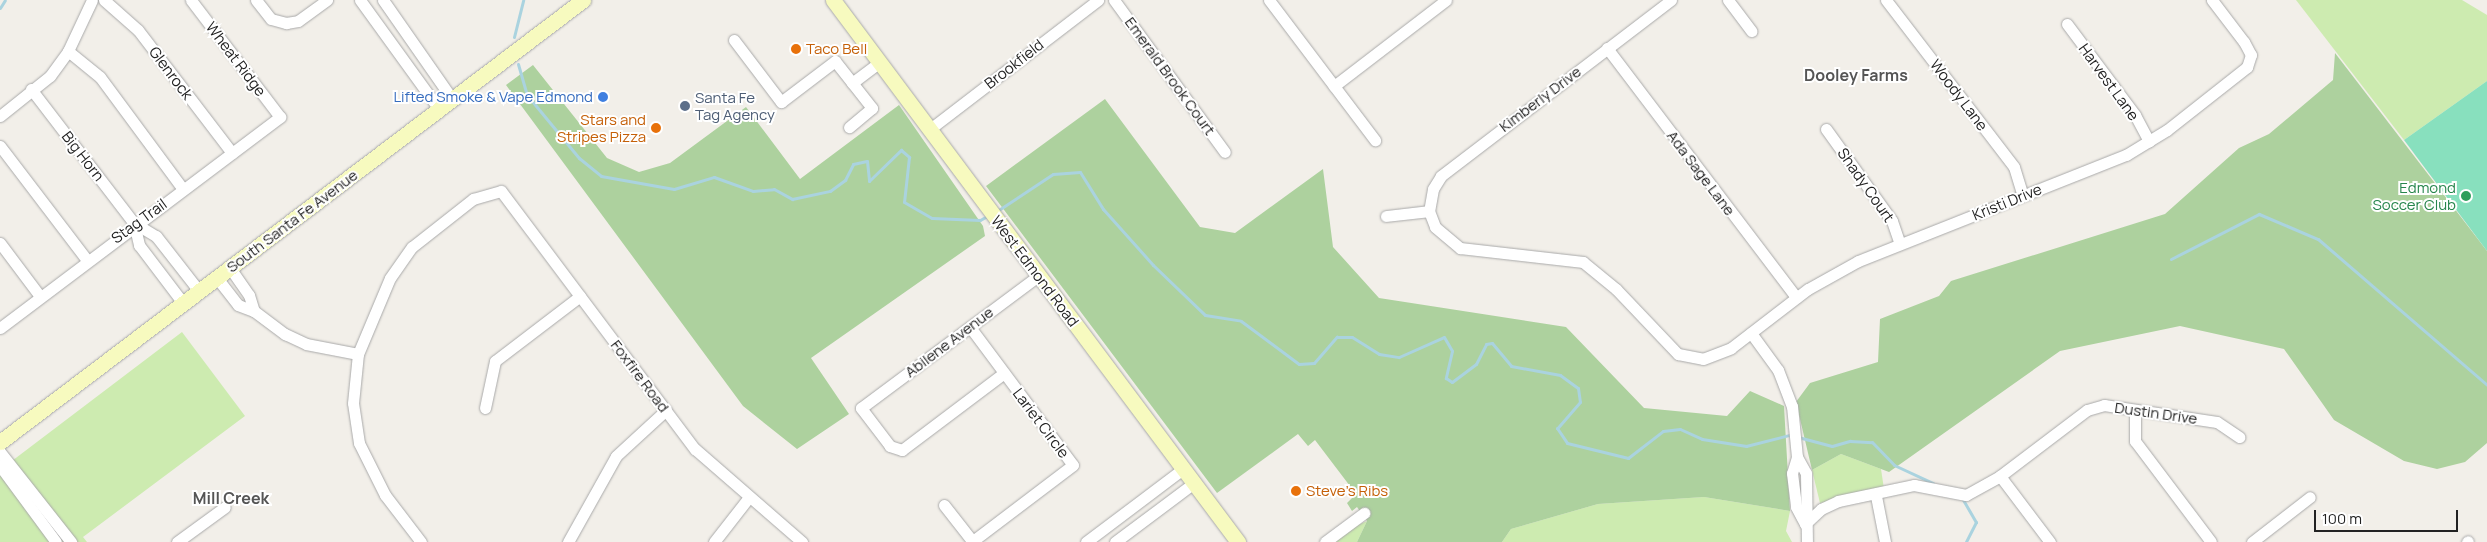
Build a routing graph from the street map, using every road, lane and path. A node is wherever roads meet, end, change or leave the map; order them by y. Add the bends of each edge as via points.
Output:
1 (92, 0) edge
2 (104, 0) edge
3 (191, 0) edge
4 (256, 0) edge
5 (327, 0) edge
6 (360, 0) edge
7 (383, 0) edge
8 (583, 0) edge
9 (833, 0) edge
10 (1098, 0) edge
11 (1114, 0) edge
12 (1269, 0) edge
13 (1446, 0) edge
14 (1671, 0) edge
15 (1728, 0) edge
16 (1886, 0) edge
17 (2212, 0) edge
18 (395, 16) junction
19 (2067, 24) dead end
20 (383, 29) junction
21 (1751, 32) dead end
22 (734, 40) dead end
23 (1607, 48) junction
24 (68, 51) junction
25 (880, 62) junction
26 (429, 64) junction
27 (418, 80) junction
28 (852, 83) junction
29 (1334, 86) junction
30 (31, 89) junction
31 (452, 99) junction
32 (439, 109) junction
33 (0, 116) edge
34 (280, 118) joint
35 (849, 127) dead end
36 (930, 129) junction
37 (1826, 129) dead end
38 (1375, 140) dead end
39 (2149, 141) junction
40 (0, 146) edge
41 (1225, 152) dead end
42 (232, 153) junction
43 (183, 189) junction
44 (2023, 196) junction
45 (1429, 211) junction
46 (1386, 216) dead end
47 (134, 223) junction
48 (0, 243) edge
49 (1900, 244) junction
50 (86, 259) junction
51 (174, 260) junction
52 (230, 268) junction
53 (160, 271) junction
54 (1038, 276) junction
55 (217, 278) junction
56 (199, 292) junction
57 (39, 295) junction
58 (580, 296) junction
59 (1796, 297) junction
60 (184, 303) junction
61 (254, 310) junction
62 (970, 327) junction
63 (0, 328) edge
64 (1751, 333) junction
65 (358, 354) junction
66 (1004, 373) junction
67 (485, 408) dead end
68 (666, 410) junction
69 (2135, 410) junction
70 (2239, 437) dead end
71 (0, 442) edge
72 (0, 452) edge
73 (0, 466) edge
74 (1183, 469) junction
75 (2000, 476) junction
76 (1194, 483) junction
77 (1876, 496) junction
78 (748, 497) junction
79 (2310, 497) dead end
80 (944, 506) dead end
81 (225, 507) dead end
82 (1364, 513) dead end
83 (1805, 524) junction
84 (56, 542) edge
85 (71, 542) edge
86 (177, 542) edge
87 (421, 542) edge
88 (568, 542) edge
89 (714, 542) edge
90 (802, 542) edge
91 (973, 542) edge
92 (1086, 542) edge
93 (1115, 542) edge
94 (1238, 542) edge
95 (1325, 542) edge
96 (1807, 542) edge
97 (1885, 542) edge
98 (2050, 542) edge
99 (2211, 542) edge
100 (2252, 542) edge

1 - 24 street
2 - 42 street, Glenrock via 138,30
3 - 34 street, Wheat Ridge
4 - 5 street via 271,19 286,23 298,21
6 - 20 street
7 - 18 street
8 - 31 main road, South Santa Fe Avenue
9 - 25 main road, West Edmond Road
10 - 36 street, Brookfield
11 - 41 street, Emerald Brook Court
12 - 29 street
13 - 29 street
14 - 23 street, Kimberly Drive
15 - 21 street
16 - 44 street, Woody Lane via 2014,167
17 - 39 street, Kristi Drive via 2251,55 2237,78
18 - 20 street
18 - 26 street
19 - 39 street, Harvest Lane via 2135,115
20 - 27 street
22 - 28 street via 781,102 835,61
23 - 45 street, Kimberly Drive via 1441,176 1433,189
23 - 59 street, Ada Sage Lane
24 - 30 street via 50,76
24 - 43 street via 100,78
25 - 28 street
25 - 36 main road, West Edmond Road
26 - 27 street
26 - 31 street
27 - 32 street
28 - 35 street via 872,108
29 - 38 street
30 - 33 street
30 - 47 street, Big Horn
31 - 32 main road, South Santa Fe Avenue
32 - 52 main road, South Santa Fe Avenue
34 - 42 street, Stag Trail
36 - 54 main road, West Edmond Road
37 - 49 street, Shady Court via 1892,221
39 - 44 street, Kristi Drive via 2126,155
40 - 50 street
42 - 43 street, Stag Trail
43 - 47 street, Stag Trail
44 - 49 street, Kristi Drive
45 - 46 street
45 - 64 street, Kristi Drive via 1435,228 1460,248 1583,262 1616,289 1678,354 1703,359 1716,356
47 - 50 street, Stag Trail
47 - 51 street, Big Horn via 156,236
47 - 53 street, Big Horn via 139,245
48 - 57 street
49 - 59 street, Kristi Drive via 1858,261
50 - 57 street, Stag Trail
51 - 53 street
51 - 56 street, Big Horn
52 - 55 main road, South Santa Fe Avenue
52 - 61 street via 250,295
53 - 60 street, Big Horn
54 - 62 street, Abilene Avenue
54 - 74 main road, West Edmond Road
55 - 56 main road, South Santa Fe Avenue
55 - 61 street via 238,306
56 - 60 main road, South Santa Fe Avenue
57 - 63 street, Stag Trail
58 - 65 street, Foxfire Road via 501,191 473,199 412,248 390,278
58 - 67 street via 495,362
58 - 68 street, Foxfire Road
59 - 64 street, Kristi Drive
60 - 71 main road, South Santa Fe Avenue
61 - 65 street via 306,344
62 - 66 street, Lariet Circle
62 - 66 street, Abilene Avenue via 861,408 890,446 902,450
64 - 83 street via 1786,388 1798,457 1806,473
65 - 87 street via 353,403 359,443 385,495
66 - 91 street, Lariet Circle via 1073,465
68 - 78 street, Foxfire Road via 695,449
68 - 88 street via 616,456
69 - 70 street, Dustin Drive via 2217,422
69 - 75 street, Dustin Drive via 2104,405 2087,410
69 - 99 street via 2135,441
72 - 85 street
73 - 84 street
74 - 76 main road, West Edmond Road
74 - 92 street
75 - 77 street, Dustin Drive via 1966,495 1914,484
75 - 98 street
76 - 93 street
76 - 94 main road, West Edmond Road
77 - 83 street, Dustin Drive via 1838,501
77 - 97 street
78 - 89 street
78 - 90 street, Foxfire Road
79 - 100 street
80 - 91 street
81 - 86 street
82 - 95 street
83 - 96 street

